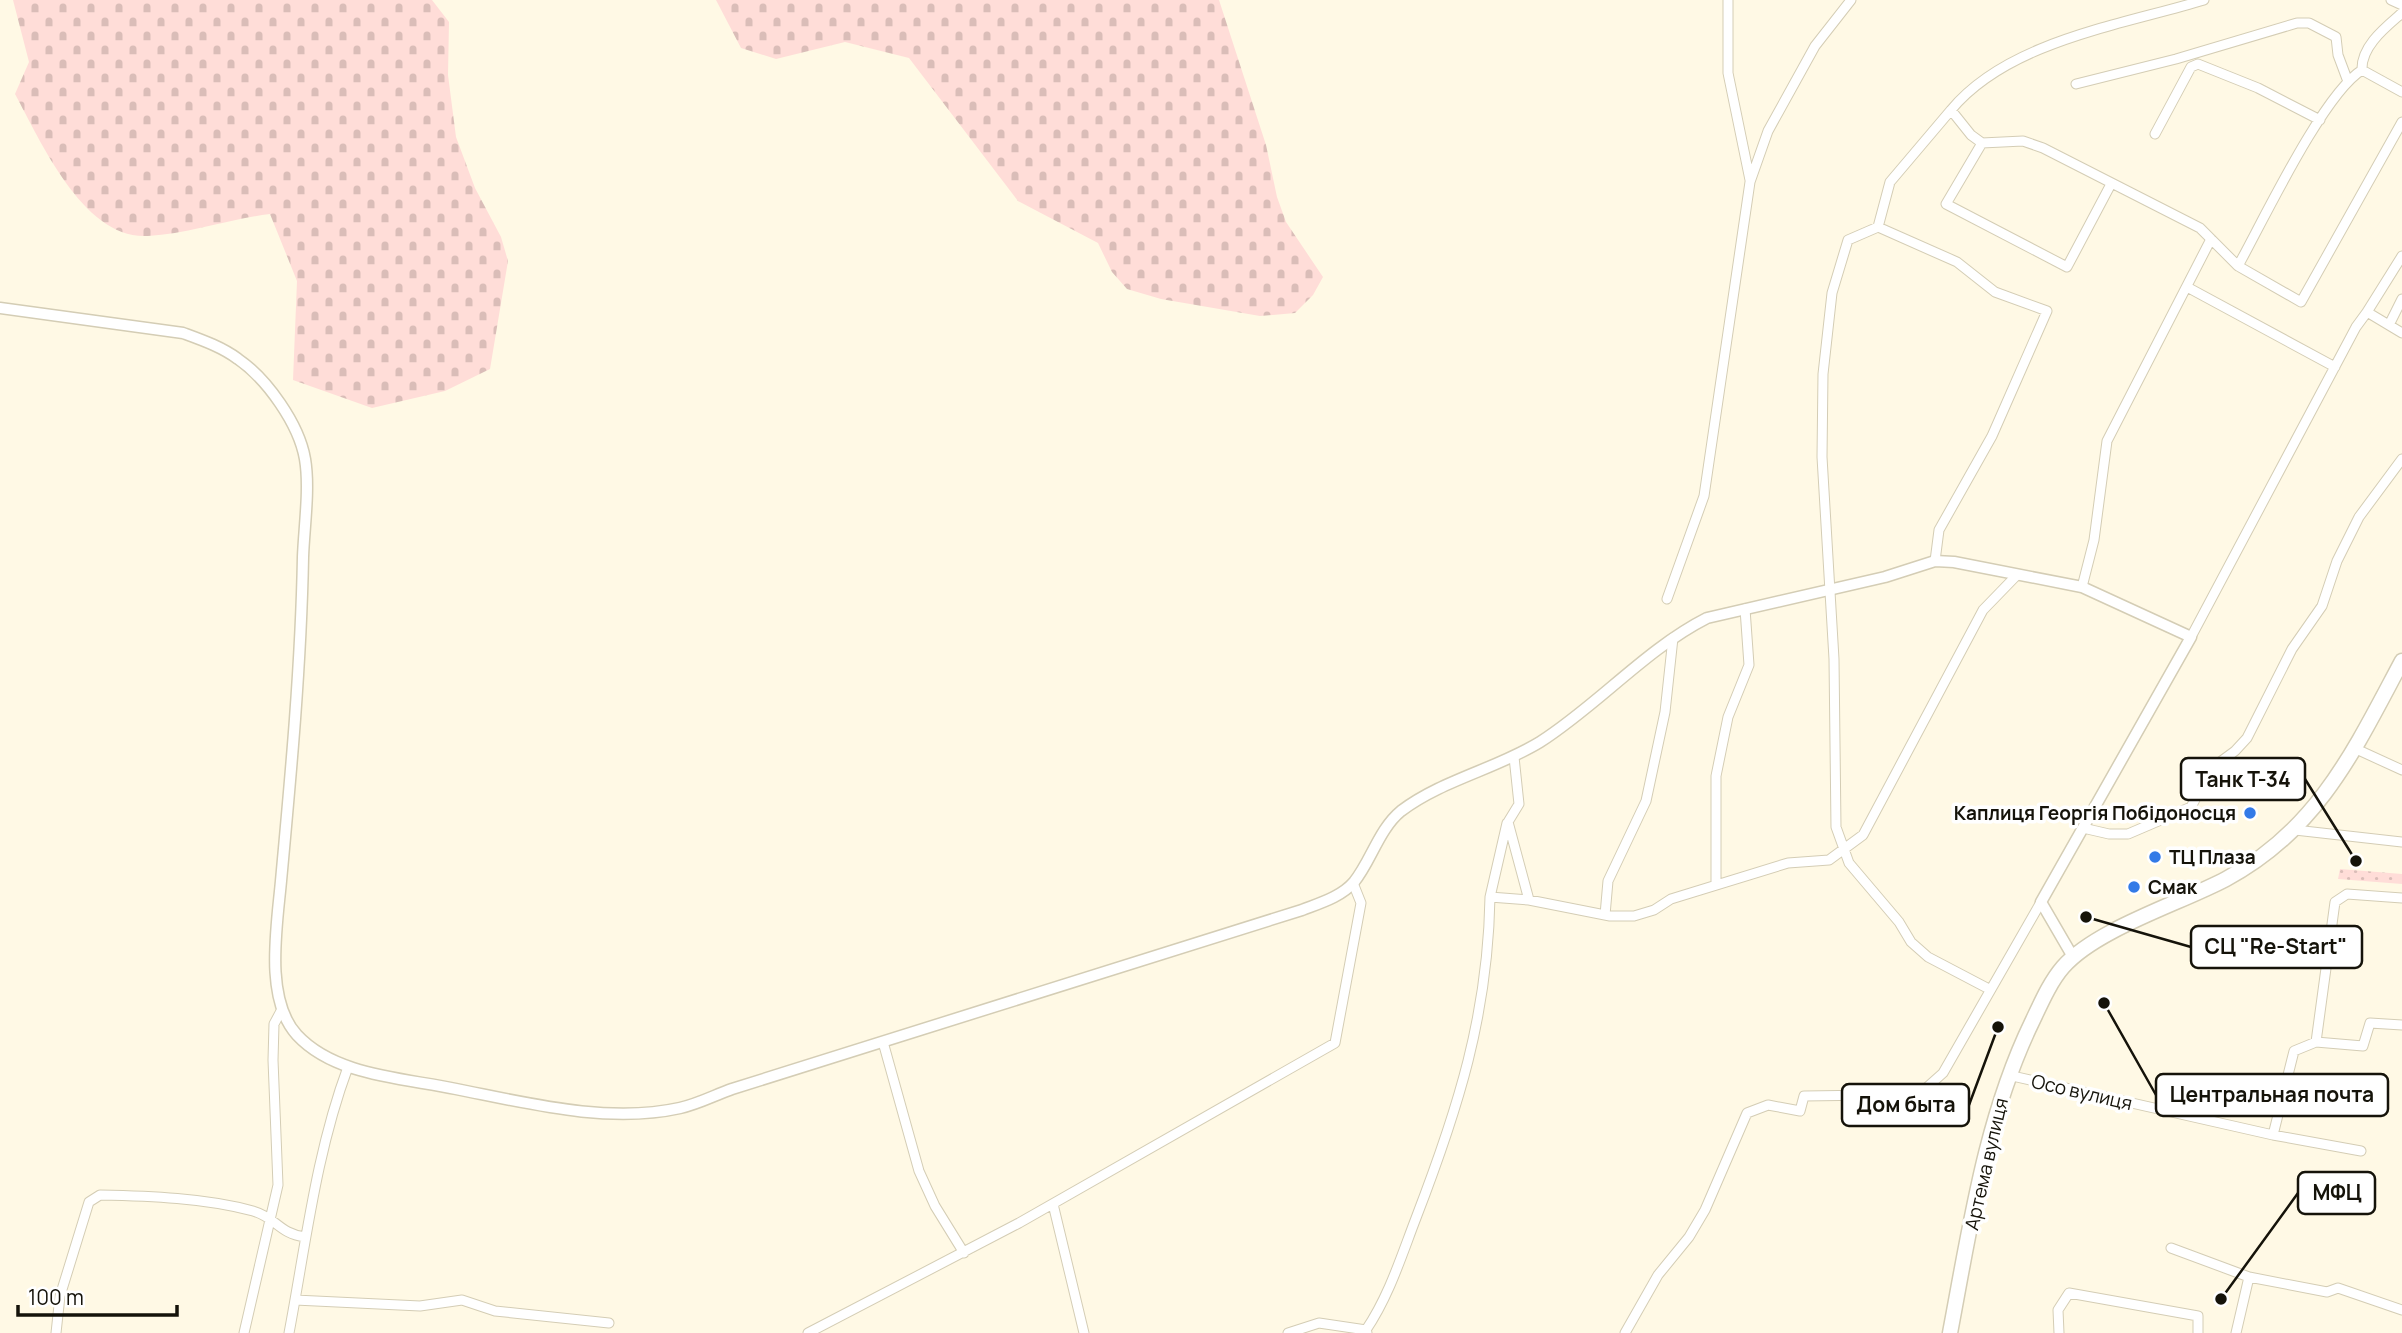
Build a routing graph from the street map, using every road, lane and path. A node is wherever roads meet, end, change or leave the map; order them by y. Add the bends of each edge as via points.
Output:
1 (1728, 0) edge
2 (1851, 0) edge
3 (2204, 0) edge
4 (2399, 4) edge
5 (2362, 70) junction
6 (2347, 79) junction
7 (2076, 84) dead end
8 (2402, 92) edge
9 (1951, 110) junction
10 (2320, 120) junction
11 (2402, 122) edge
12 (2155, 134) dead end
13 (1982, 143) junction
14 (1750, 182) junction
15 (2111, 184) junction
16 (1878, 227) junction
17 (2211, 239) junction
18 (2402, 256) edge
19 (2238, 266) junction
20 (2187, 287) junction
21 (2402, 299) edge
22 (0, 308) edge
23 (2367, 312) junction
24 (2389, 325) junction
25 (2402, 333) edge
26 (2335, 367) junction
27 (2402, 460) edge
28 (1935, 561) junction
29 (2016, 576) junction
30 (2082, 587) junction
31 (1831, 589) junction
32 (1667, 599) dead end
33 (1745, 609) junction
34 (2191, 637) junction
35 (1673, 638) junction
36 (2402, 661) edge
37 (2354, 748) junction
38 (1514, 757) junction
39 (2402, 770) edge
40 (1508, 822) junction
41 (2083, 828) junction
42 (2295, 830) junction
43 (2402, 842) edge
44 (1843, 849) junction
45 (1353, 883) junction
46 (1716, 885) junction
47 (1490, 897) junction
48 (2402, 898) edge
49 (1530, 900) junction
50 (2041, 902) junction
51 (1605, 915) junction
52 (2069, 961) junction
53 (1989, 989) junction
54 (281, 1011) junction
55 (2402, 1025) edge
56 (883, 1042) junction
57 (2316, 1042) junction
58 (348, 1067) junction
59 (2008, 1075) junction
60 (2273, 1135) junction
61 (2361, 1151) dead end
62 (1053, 1204) junction
63 (271, 1219) junction
64 (305, 1237) junction
65 (2171, 1248) dead end
66 (964, 1253) junction
67 (2249, 1277) junction
68 (295, 1300) junction
69 (2402, 1310) edge
70 (609, 1323) dead end
71 (1366, 1332) edge
72 (56, 1333) edge
73 (244, 1333) edge
74 (289, 1333) edge
75 (808, 1333) edge
76 (1084, 1333) edge
77 (1288, 1333) edge
78 (1625, 1333) edge
79 (1950, 1333) edge
80 (2059, 1333) edge
81 (2197, 1333) edge
82 (2236, 1333) edge

1 - 14 street via 1728,74
2 - 14 street via 1815,46 1775,119
3 - 9 street via 2032,52 1993,73
4 - 5 street via 2364,55
5 - 6 street
5 - 8 street
6 - 7 street via 2337,55 2336,37 2309,23 2297,23
6 - 10 street
9 - 13 street
9 - 16 street via 1890,182
10 - 12 street via 2198,64 2190,67
10 - 19 street
11 - 19 street via 2301,302
13 - 15 street via 2022,141
13 - 15 street via 1946,204 2067,267
14 - 32 street via 1704,496
15 - 17 street via 2200,228
16 - 28 street via 1957,262 1995,292 2047,311 1992,436 1939,530
16 - 31 street via 1847,240 1832,293 1823,374 1822,457
17 - 19 street
17 - 20 street
18 - 23 street
20 - 26 street
20 - 30 street via 2107,441 2094,540
21 - 24 street
22 - 54 street via 183,333 207,341 239,359 269,390 295,430 305,460 303,567 295,740 274,953
23 - 24 street
23 - 26 street
24 - 25 street
26 - 34 street
27 - 41 street via 2359,517 2322,606 2280,670 2252,729 2235,751 2212,768 2191,807 2128,834
28 - 29 street
28 - 31 street
29 - 30 street
29 - 44 street via 1983,610 1863,835
30 - 34 street
31 - 33 street
31 - 44 street via 1836,827
33 - 35 street via 1707,618
33 - 46 street via 1749,665 1728,717 1716,776
34 - 41 street
35 - 38 street via 1574,720
35 - 51 street via 1665,712 1646,801 1608,881
36 - 37 highway
37 - 39 street
37 - 42 highway via 2332,785
38 - 40 street via 1519,804
38 - 45 street via 1400,812
40 - 47 street
40 - 49 street
41 - 50 street
42 - 43 street
42 - 52 highway via 2227,879 2107,935
44 - 46 street via 1829,860 1788,863
44 - 53 street via 1911,942 1928,957
45 - 56 street via 1337,896 1302,910
45 - 62 street via 1361,903 1335,1043
46 - 51 street via 1644,913
47 - 49 street
47 - 71 street via 1489,946 1478,1026 1444,1145 1383,1304
48 - 57 street via 2347,894 2335,902
49 - 51 street
50 - 52 street
50 - 53 street
52 - 59 highway, Артема вулиця via 2040,1004
53 - 78 street via 1943,1073 1925,1089 1804,1096 1800,1111 1768,1105 1747,1113 1705,1210 1658,1275
54 - 58 street via 295,1033 316,1052
54 - 63 street via 274,1024 278,1185
55 - 57 street via 2370,1023 2363,1046
56 - 58 street via 682,1108 644,1113 502,1098
56 - 66 street via 919,1171
57 - 60 street via 2294,1051
58 - 64 street via 332,1108
59 - 60 street, Осо вулиця
59 - 79 highway, Артема вулиця via 1993,1119
60 - 61 street, Осо вулиця
62 - 66 street
62 - 76 street
63 - 64 street via 286,1235
63 - 72 street via 253,1211 193,1202 100,1195 89,1202 61,1296
63 - 73 street
64 - 68 street
65 - 67 street
66 - 75 street
67 - 69 street via 2327,1292 2338,1288
67 - 82 street
68 - 70 street via 420,1306 462,1300 495,1311
68 - 74 street
71 - 77 street via 1319,1323
80 - 81 street via 2058,1310 2069,1293 2198,1316

